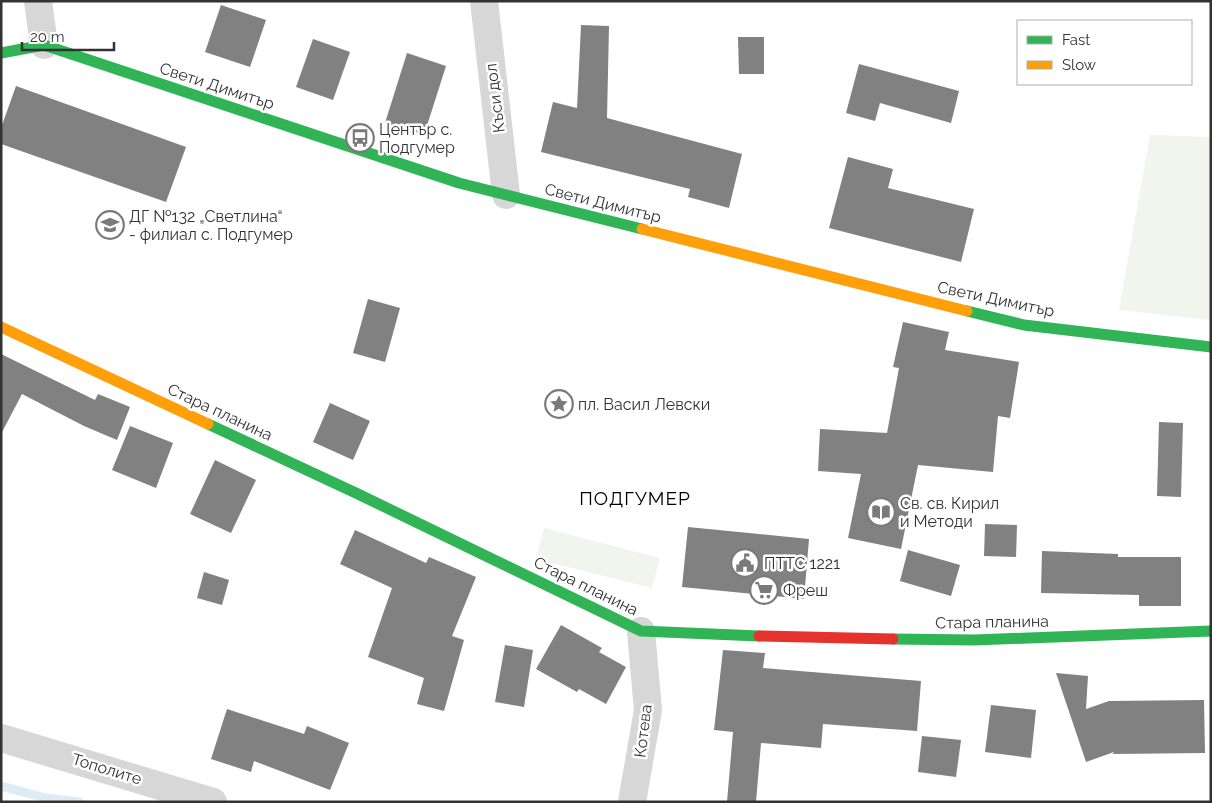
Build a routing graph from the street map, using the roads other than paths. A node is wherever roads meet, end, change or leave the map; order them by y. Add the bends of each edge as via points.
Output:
1 (38, 1) edge
2 (484, 1) edge
3 (44, 45) junction
4 (1, 53) edge
5 (506, 195) junction
6 (1, 328) edge
7 (1211, 347) edge
8 (641, 630) junction
9 (1211, 631) edge
10 (1, 738) edge
11 (213, 802) edge
12 (632, 802) edge

1 - 3 street
2 - 5 street, Къси дол
3 - 4 street, Свети Димитър
3 - 5 street, Свети Димитър via 450,180
5 - 7 street, Свети Димитър via 1024,325
6 - 8 street, Стара планина
8 - 9 street, Стара планина via 753,636 974,640
8 - 12 street, Котева via 648,710
10 - 11 street, Тополите

